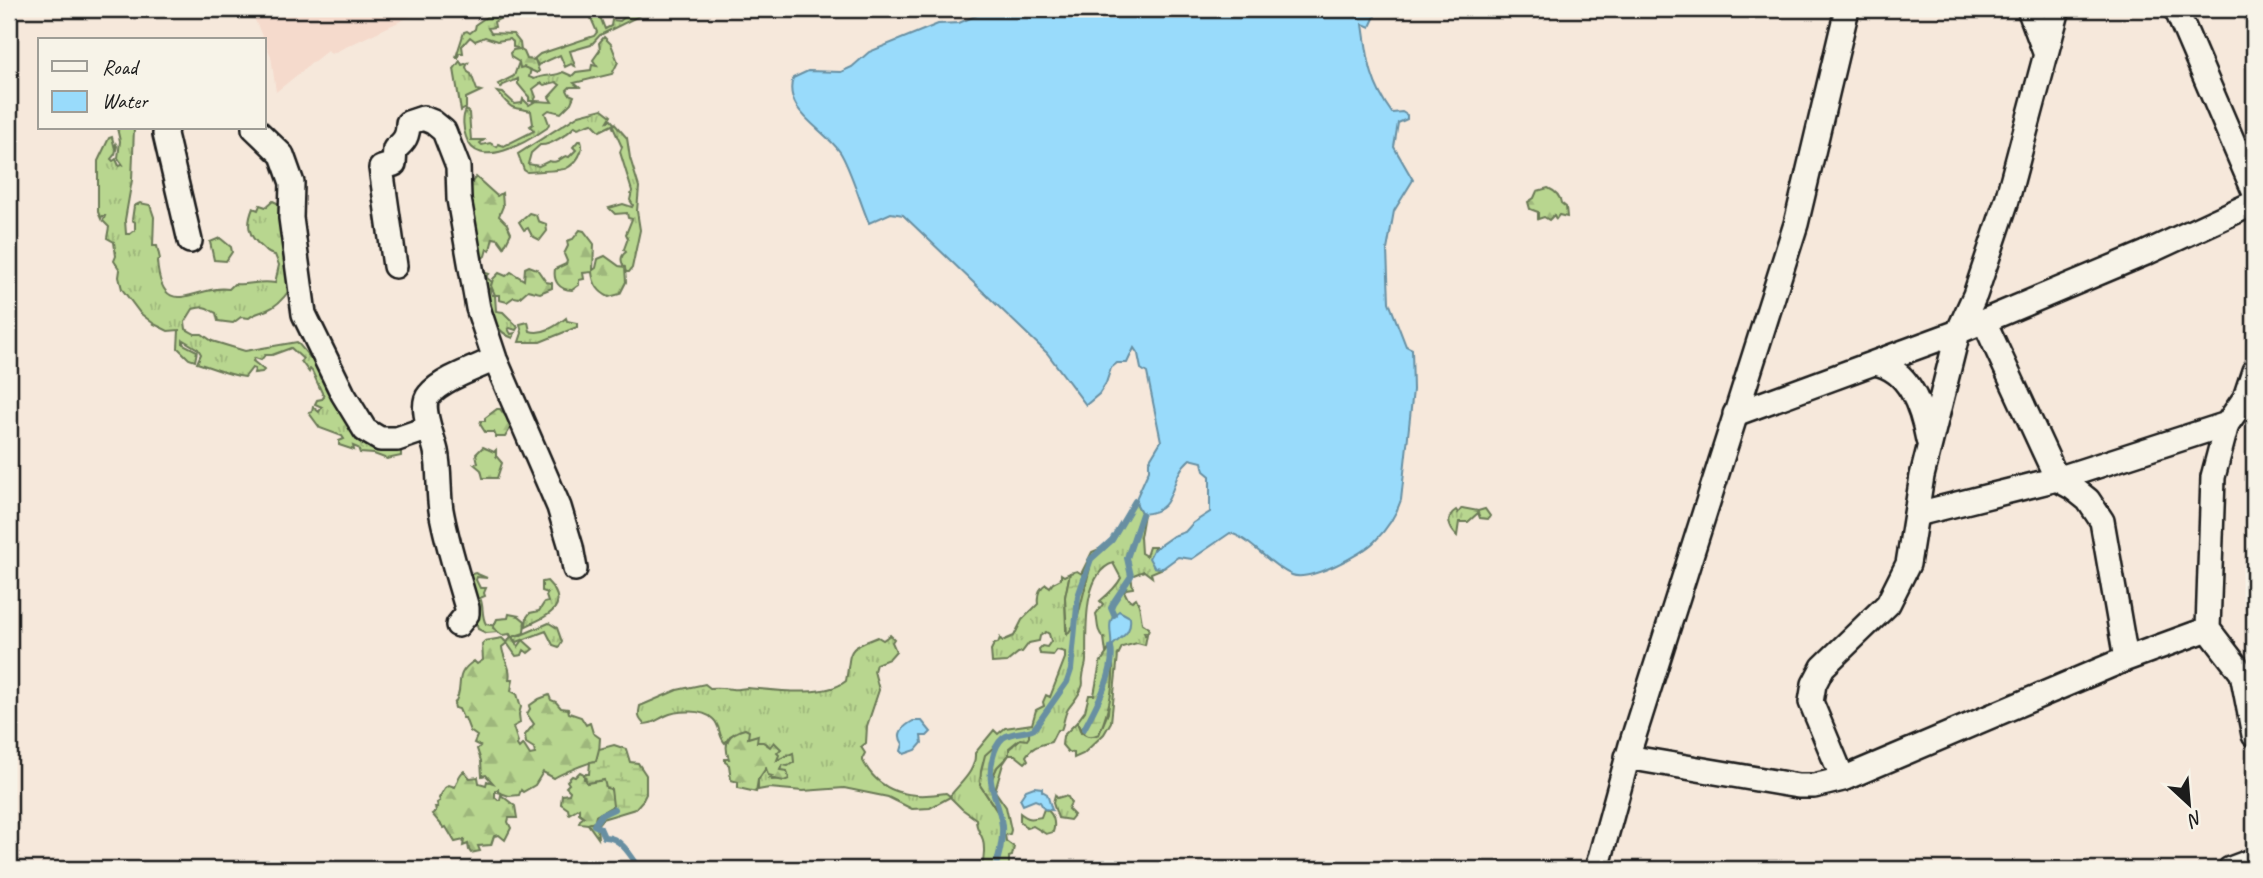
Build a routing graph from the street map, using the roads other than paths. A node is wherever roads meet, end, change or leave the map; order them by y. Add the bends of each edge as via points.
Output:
1 (1847, 9) edge
2 (2029, 9) edge
3 (2058, 9) edge
4 (2176, 9) edge
5 (2046, 55) junction
6 (166, 130) edge
7 (256, 130) edge
8 (2254, 191) edge
9 (2254, 204) edge
10 (190, 241) dead end
11 (395, 266) dead end
12 (1984, 321) junction
13 (1958, 332) junction
14 (495, 359) junction
15 (1874, 363) junction
16 (2254, 370) edge
17 (1735, 414) junction
18 (2227, 424) junction
19 (429, 428) junction
20 (1929, 446) junction
21 (2057, 479) junction
22 (1917, 514) junction
23 (575, 569) dead end
24 (458, 625) dead end
25 (2208, 629) junction
26 (2126, 659) junction
27 (2248, 680) edge
28 (2254, 735) edge
29 (1628, 757) junction
30 (1843, 779) junction
31 (2254, 860) edge
32 (1597, 869) edge
33 (2230, 869) edge

1 - 17 street via 1796,224
2 - 5 street
3 - 5 street
4 - 8 street
5 - 13 street via 2007,200
6 - 10 street
7 - 19 street via 282,155 292,183 291,218 304,314 343,394 365,430 380,439 397,439
9 - 12 street
11 - 14 street via 381,168 394,164 395,149 408,134 408,123 423,118 444,131 458,167 469,265
12 - 13 street
12 - 21 street
13 - 15 street
13 - 20 street
14 - 19 street via 429,395 425,402
14 - 23 street via 559,507
15 - 17 street
15 - 20 street via 1886,365 1905,379 1924,421
16 - 18 street via 2245,398
17 - 29 street
18 - 21 street
18 - 25 street via 2213,477
19 - 24 street via 447,540 467,608
20 - 22 street
21 - 22 street
21 - 26 street via 2088,500 2102,521
22 - 30 street via 1908,564 1888,604 1823,667 1814,684 1811,702
25 - 26 street
25 - 27 street
26 - 30 street
27 - 28 street
29 - 30 street via 1798,786
29 - 32 street
31 - 33 street

